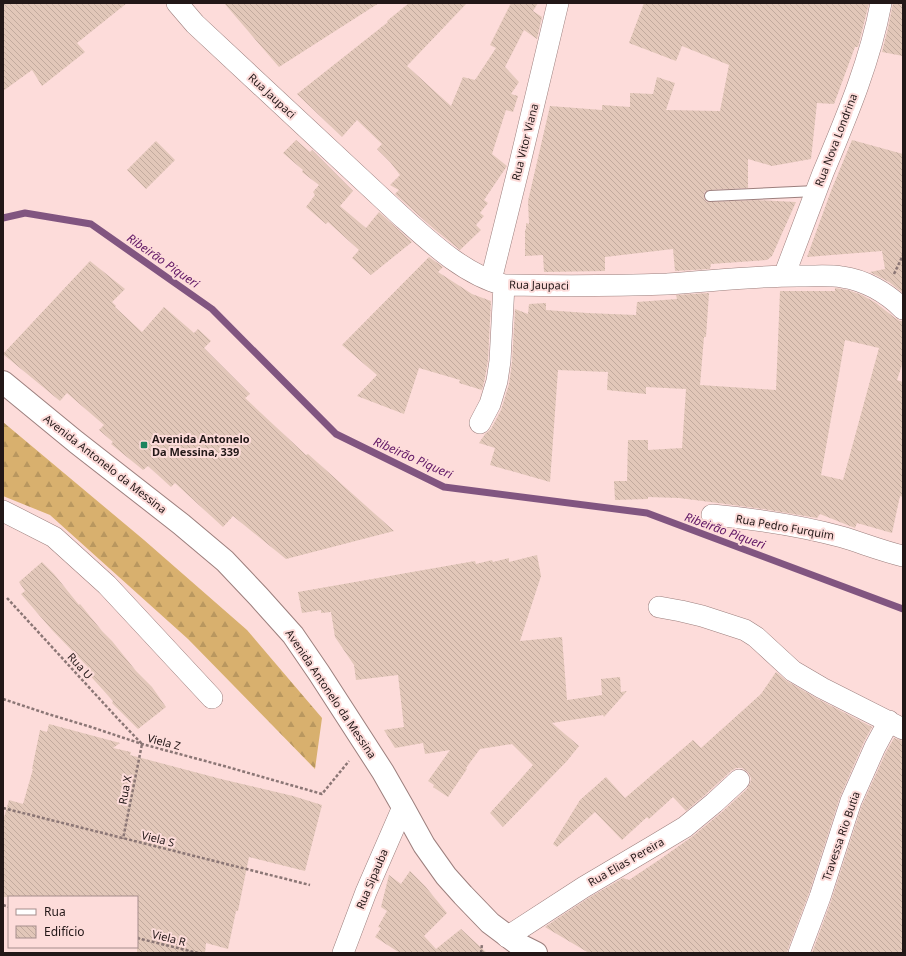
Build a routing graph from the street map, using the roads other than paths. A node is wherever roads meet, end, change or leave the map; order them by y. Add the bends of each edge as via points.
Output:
1 (177, 3) edge
2 (558, 3) edge
3 (881, 3) edge
4 (816, 191) junction
5 (710, 196) dead end
6 (784, 276) junction
7 (497, 282) junction
8 (903, 309) edge
9 (3, 382) edge
10 (480, 423) dead end
11 (3, 511) edge
12 (712, 515) dead end
13 (903, 556) edge
14 (659, 607) dead end
15 (212, 698) dead end
16 (896, 725) edge
17 (739, 780) dead end
18 (403, 807) junction
19 (507, 937) junction
20 (343, 953) edge
21 (536, 953) edge
22 (799, 953) edge

1 - 7 street, Rua Jaupaci via 201,30 426,239 469,270
2 - 7 street, Rua Vitor Viana via 518,171
3 - 4 street, Rua Nova Londrina via 860,78
4 - 5 lane
4 - 6 street, Rua Nova Londrina
6 - 7 street, Rua Jaupaci via 668,284 555,286
6 - 8 street, Rua Jaupaci via 835,276 858,280 884,294
7 - 10 street, Rua Vitor Viana via 500,361 490,404
9 - 18 street, Avenida Antonelo da Messina via 225,561 293,635 365,743
11 - 15 street via 54,537 101,579
12 - 13 street, Rua Pedro Furquim via 802,527
14 - 16 street via 702,616 746,630 793,671
16 - 22 street, Travessa Rio Butia via 875,747 851,801
17 - 19 street, Rua Elias Pereira via 685,827 584,887
18 - 19 street, Avenida Antonelo da Messina via 424,845 446,876 482,916
18 - 20 street, Rua Sipauba
19 - 21 street, Avenida Antonelo da Messina

